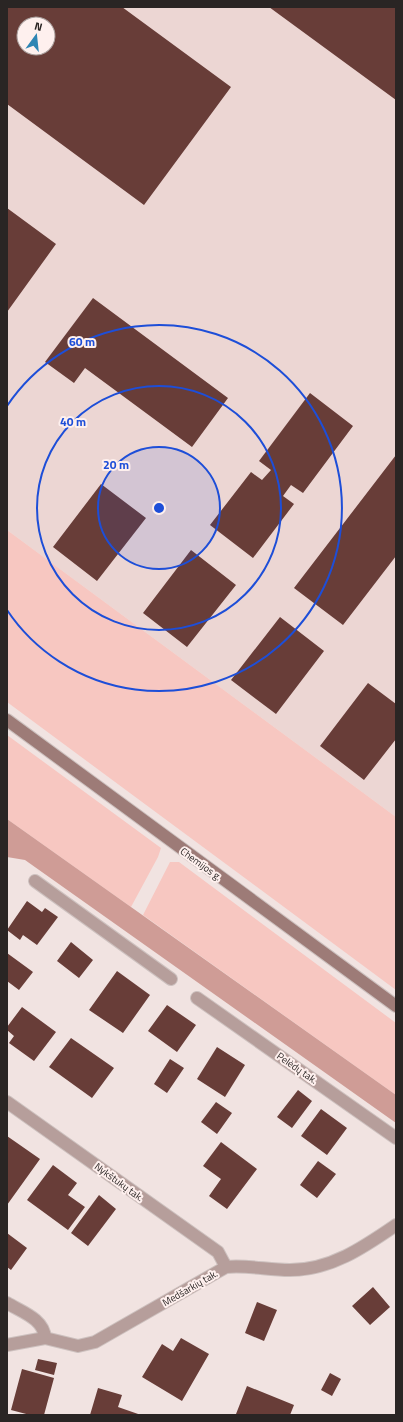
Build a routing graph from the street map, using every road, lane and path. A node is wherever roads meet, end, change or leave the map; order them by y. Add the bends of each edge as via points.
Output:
1 (7, 720) edge
2 (35, 881) dead end
3 (171, 979) dead end
4 (197, 998) dead end
5 (396, 1006) edge
6 (7, 1102) edge
7 (396, 1138) edge
8 (396, 1225) edge
9 (226, 1267) junction
10 (7, 1303) edge
11 (45, 1338) junction
12 (7, 1345) edge

1 - 5 main road, Chemijos g.
2 - 3 street
4 - 7 street, Pelėdų tak.
6 - 9 street, Nykštukų tak. via 218,1252
8 - 9 street, Medšarkių tak. via 360,1250 337,1261 312,1268 290,1270 246,1265
9 - 11 street, Medšarkių tak. via 95,1342 78,1346
10 - 11 street via 37,1321
11 - 12 street, Medšarkių tak.

